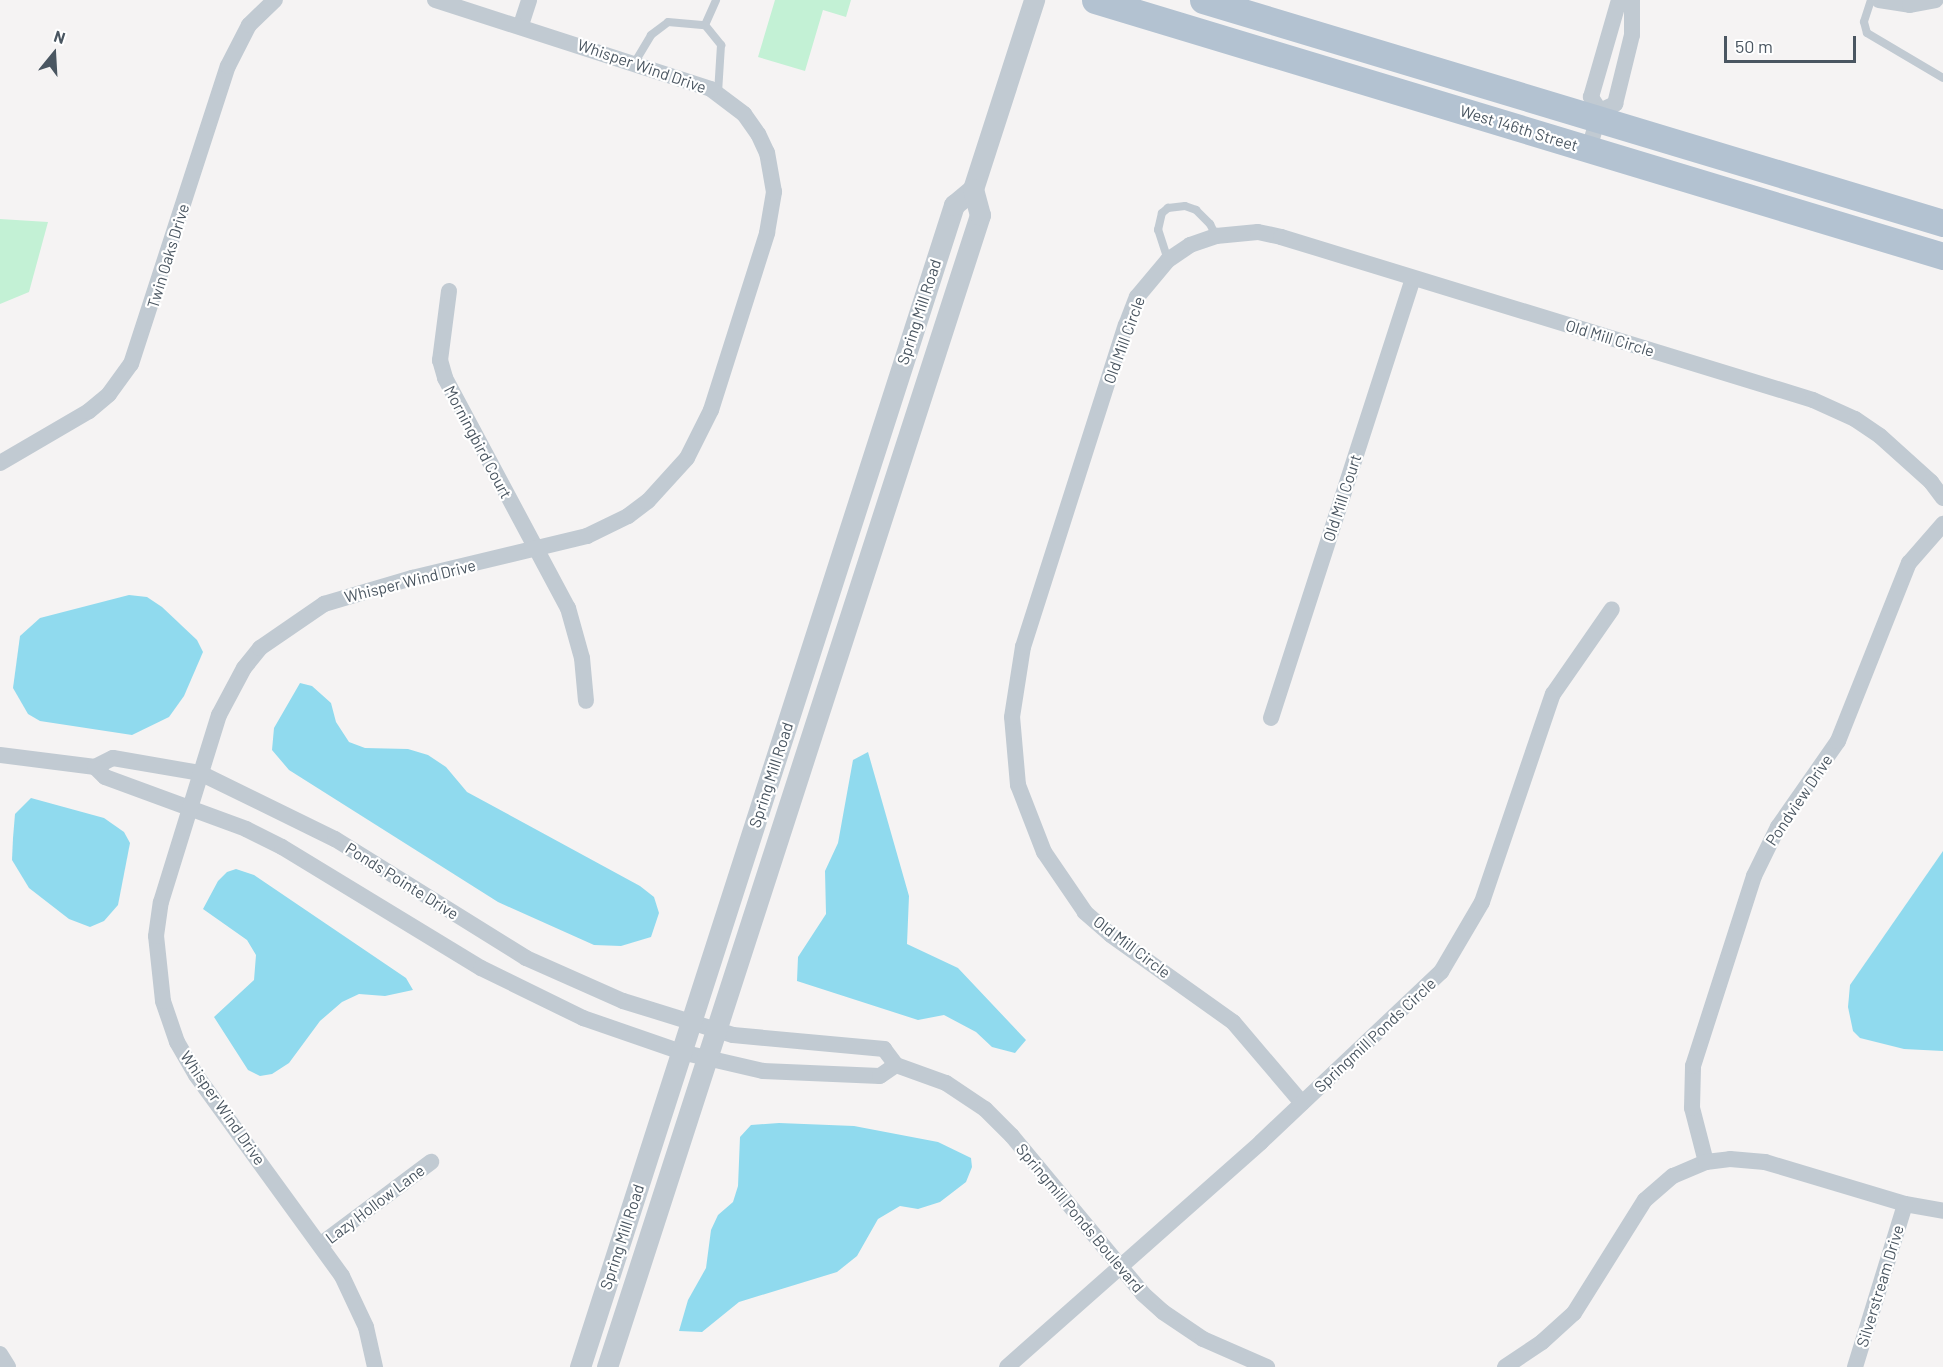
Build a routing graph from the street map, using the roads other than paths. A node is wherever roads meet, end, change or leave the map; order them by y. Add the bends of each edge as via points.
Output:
1 (275, 0) edge
2 (435, 0) edge
3 (529, 0) edge
4 (716, 0) edge
5 (1034, 0) edge
6 (1095, 0) edge
7 (1203, 0) edge
8 (1619, 0) edge
9 (1632, 0) edge
10 (1871, 0) edge
11 (1879, 0) edge
12 (1936, 0) edge
13 (505, 16) edge
14 (705, 25) junction
15 (635, 62) junction
16 (1943, 78) edge
17 (718, 93) junction
18 (1599, 116) junction
19 (1589, 149) junction
20 (973, 189) junction
21 (1943, 223) edge
22 (1216, 236) junction
23 (1943, 256) edge
24 (1168, 260) junction
25 (1413, 278) junction
26 (449, 291) dead end
27 (0, 463) edge
28 (1943, 498) edge
29 (1943, 524) edge
30 (538, 550) junction
31 (1612, 609) dead end
32 (586, 701) dead end
33 (1271, 718) dead end
34 (0, 755) edge
35 (95, 767) junction
36 (200, 773) junction
37 (189, 808) junction
38 (704, 1027) junction
39 (695, 1056) junction
40 (896, 1065) junction
41 (1302, 1103) junction
42 (431, 1162) dead end
43 (1706, 1162) junction
44 (1905, 1204) junction
45 (1943, 1211) edge
46 (320, 1245) junction
47 (1120, 1268) junction
48 (0, 1354) edge
49 (8, 1367) edge
50 (375, 1367) edge
51 (580, 1367) edge
52 (607, 1367) edge
53 (1007, 1367) edge
54 (1267, 1367) edge
55 (1505, 1367) edge
56 (1855, 1367) edge

1 - 27 street, Twin Oaks Drive via 249,25 228,66 131,364 89,411
2 - 13 street
3 - 13 street
4 - 14 lane
5 - 20 street, Spring Mill Road
6 - 19 main road, West 146th Street
7 - 18 main road, West 146th Street
8 - 18 street via 1591,97
9 - 18 street via 1632,35 1615,104
10 - 16 lane via 1864,22 1867,33
11 - 12 street via 1910,5
13 - 15 street, Whisper Wind Drive
14 - 15 lane via 669,22 651,35
14 - 17 lane via 721,45
15 - 17 street, Whisper Wind Drive via 693,80
17 - 30 street, Whisper Wind Drive via 744,114 758,134 767,153 774,192 767,233 711,410 687,458 648,501 606,528
18 - 19 street
18 - 21 main road, West 146th Street
19 - 23 main road, West 146th Street
20 - 38 street, Spring Mill Road via 954,205
20 - 38 street, Spring Mill Road via 980,215
22 - 24 street, Old Mill Circle
22 - 24 lane via 1196,210 1185,206 1168,208 1162,213 1158,230
22 - 25 street, Old Mill Circle via 1258,232
24 - 41 street, Old Mill Circle via 1143,288 1126,325 1023,647 1012,717 1018,786 1044,852 1085,912 1233,1022
25 - 28 street, Old Mill Circle via 1833,407 1880,436
25 - 33 street, Old Mill Court
26 - 30 street, Morningbird Court via 440,360 445,378
29 - 43 street, Pondview Drive via 1909,562 1838,741 1778,827 1754,876 1693,1066 1692,1107
30 - 32 street, Morningbird Court via 573,623 582,658
30 - 36 street, Whisper Wind Drive via 368,590 324,604 293,622 260,648 232,686
31 - 41 street, Springmill Ponds Circle via 1553,694 1482,902 1459,946 1422,993
34 - 35 street, Ponds Pointe Drive
35 - 36 street, Ponds Pointe Drive via 113,758
35 - 37 street, Ponds Pointe Drive via 105,777
36 - 37 street, Whisper Wind Drive
36 - 38 street, Ponds Pointe Drive via 335,839 526,958 623,1001
37 - 39 street, Ponds Pointe Drive via 282,847 517,988 583,1018
37 - 46 street, Whisper Wind Drive via 161,902 156,936 163,1000 177,1042 196,1075
38 - 39 street, Spring Mill Road
38 - 40 street, Springmill Ponds Boulevard via 884,1049
39 - 40 street via 763,1071 857,1076 880,1076
39 - 51 street, Spring Mill Road
39 - 52 street, Spring Mill Road
40 - 47 street, Springmill Ponds Boulevard via 946,1083 985,1109 1012,1136
41 - 47 street, Springmill Ponds Circle
42 - 46 street, Lazy Hollow Lane
43 - 44 street via 1765,1162
43 - 55 street via 1672,1176 1645,1200 1574,1313 1542,1342
44 - 45 street
44 - 56 street, Silverstream Drive
46 - 50 street, Whisper Wind Drive via 355,1300
47 - 53 street, Springmill Ponds Circle
47 - 54 street, Springmill Ponds Boulevard via 1143,1294 1185,1327 1224,1350
48 - 49 street

